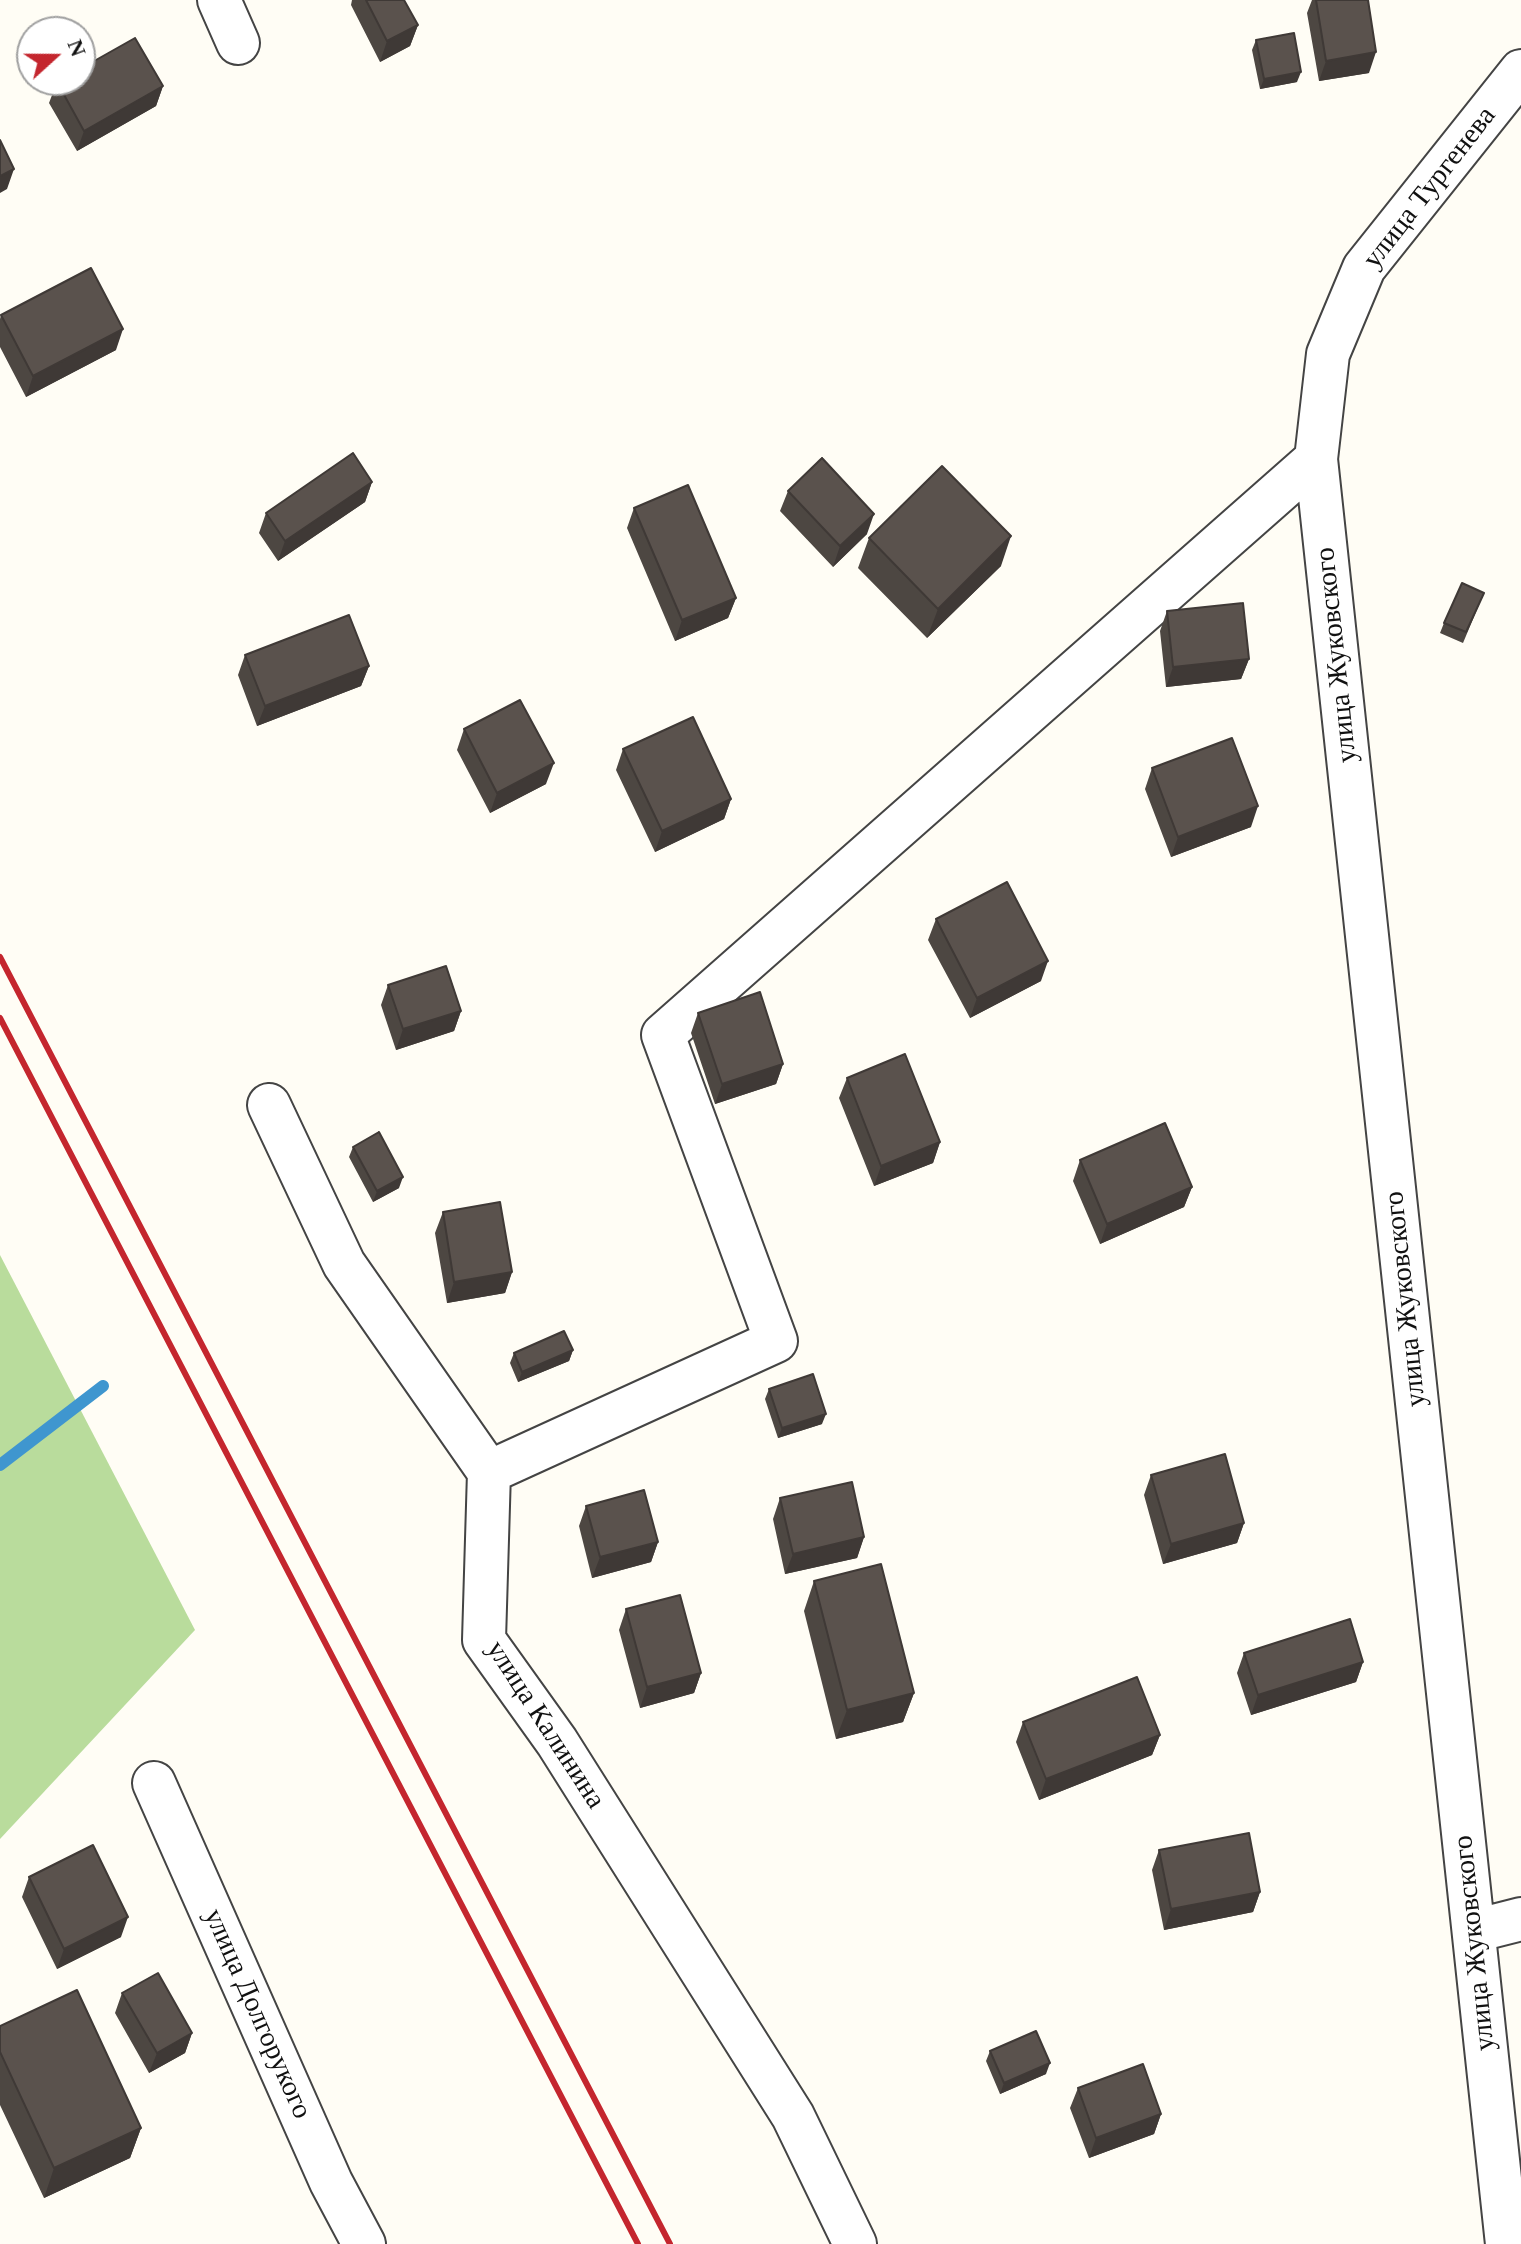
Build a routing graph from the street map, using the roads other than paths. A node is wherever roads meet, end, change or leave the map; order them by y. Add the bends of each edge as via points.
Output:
1 (219, 0) edge
2 (238, 43) dead end
3 (1521, 71) edge
4 (1328, 354) joint
5 (1316, 459) junction
6 (269, 1105) dead end
7 (489, 1472) junction
8 (154, 1783) dead end
9 (1521, 1919) edge
10 (1474, 1931) junction
11 (364, 2244) edge
12 (855, 2244) edge
13 (1507, 2244) edge

1 - 2 street
3 - 4 street, улица Тургенева via 1364,268
4 - 5 street, улица Жуковского
5 - 7 street via 663,1035 776,1341
5 - 10 street, улица Жуковского
6 - 7 street via 344,1264
7 - 12 street, улица Калинина via 484,1640 557,1742 793,2116
8 - 11 street, улица Долгорукого via 331,2182
9 - 10 street
10 - 13 street, улица Жуковского

